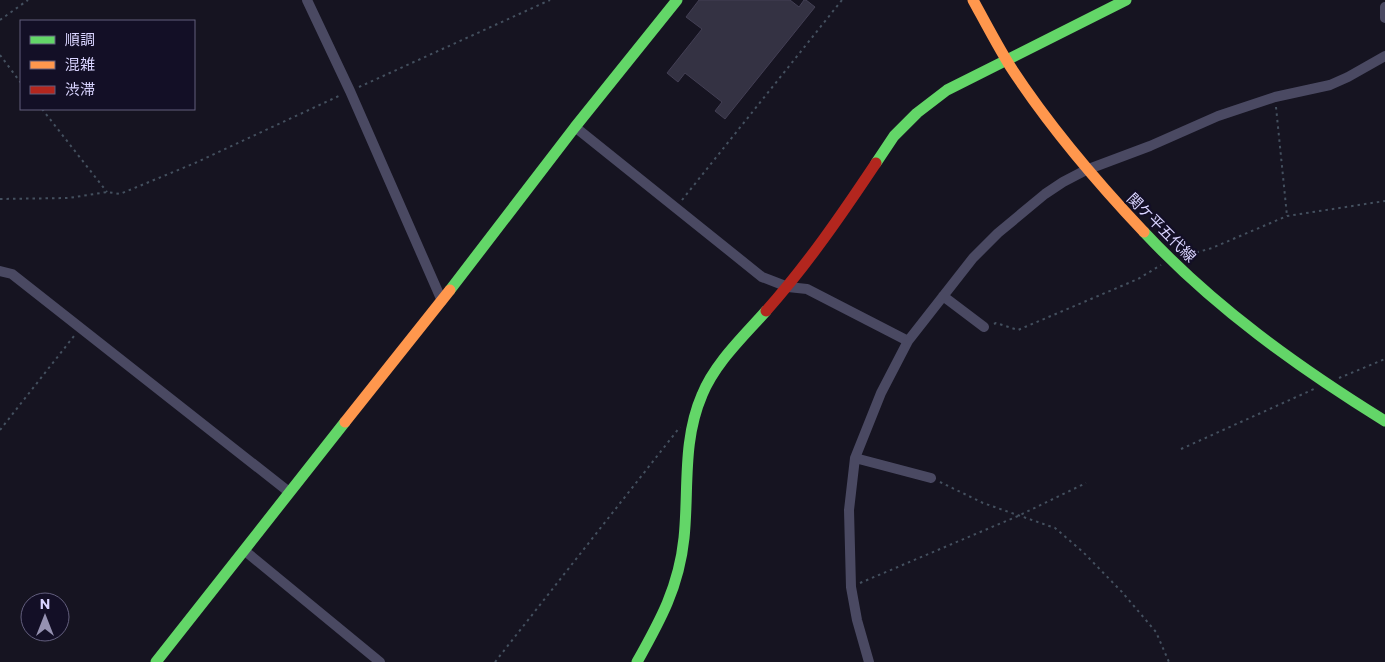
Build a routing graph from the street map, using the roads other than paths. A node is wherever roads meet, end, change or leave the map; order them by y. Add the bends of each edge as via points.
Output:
1 (307, 0) edge
2 (677, 0) edge
3 (972, 0) edge
4 (1126, 0) edge
5 (1385, 7) edge
6 (1385, 18) edge
7 (1385, 56) edge
8 (1007, 60) junction
9 (575, 127) junction
10 (1086, 170) junction
11 (0, 270) edge
12 (788, 287) junction
13 (944, 296) junction
14 (442, 301) junction
15 (984, 327) dead end
16 (908, 341) junction
17 (1385, 421) edge
18 (855, 458) junction
19 (931, 478) road end
20 (289, 492) junction
21 (245, 551) junction
22 (156, 662) edge
23 (380, 662) edge
24 (638, 662) edge
25 (870, 662) edge

1 - 14 street
2 - 9 street
3 - 8 street, 関ケ平五代線
4 - 8 street
5 - 6 street
7 - 10 street via 1330,85 1275,97 1218,116
8 - 10 street, 関ケ平五代線
8 - 12 street via 940,95 894,136
9 - 12 street via 762,277
9 - 14 street
10 - 13 street via 1045,194 998,233 973,258
10 - 17 street, 関ケ平五代線 via 1157,246 1227,311 1324,384
11 - 20 street via 12,274 81,327
12 - 16 street via 807,289
12 - 24 street via 720,364 702,394 690,435 684,538 678,573 663,615
13 - 15 street
13 - 16 street
14 - 20 street
16 - 18 street via 881,393
18 - 19 street
18 - 25 street via 849,510 851,587
20 - 21 street
21 - 22 street
21 - 23 street

